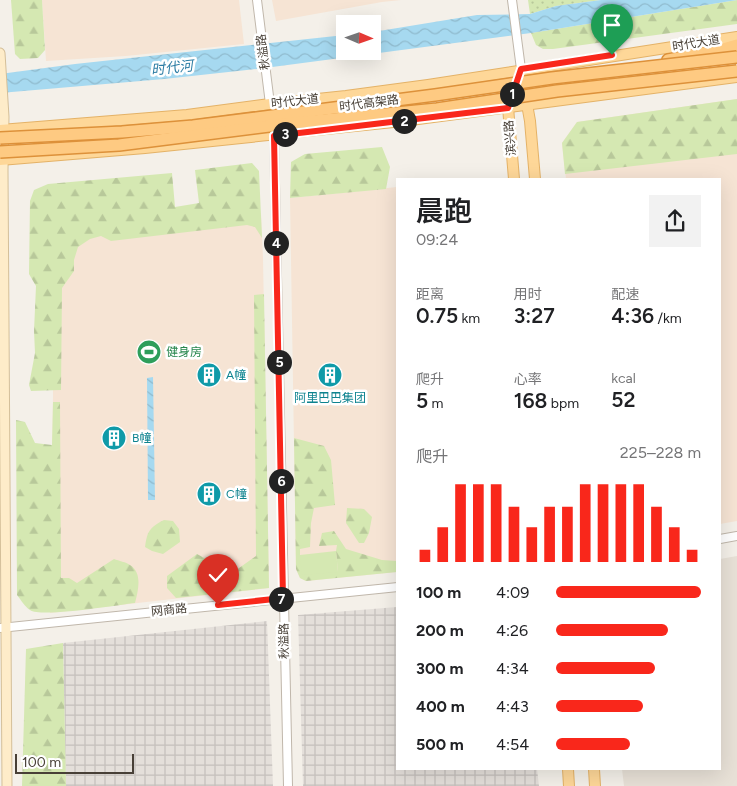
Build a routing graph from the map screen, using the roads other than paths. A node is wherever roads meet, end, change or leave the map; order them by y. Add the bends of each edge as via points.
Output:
1 (257, 0) edge
2 (512, 0) edge
3 (737, 36) edge
4 (737, 45) edge
5 (0, 53) edge
6 (737, 57) edge
7 (1, 68) edge
8 (521, 69) junction
9 (613, 71) junction
10 (737, 71) edge
11 (737, 78) edge
12 (659, 80) junction
13 (270, 104) junction
14 (528, 104) junction
15 (508, 108) junction
16 (1, 132) edge
17 (274, 136) junction
18 (1, 158) edge
19 (514, 178) edge
20 (535, 178) edge
21 (737, 536) edge
22 (721, 539) edge
23 (396, 587) edge
24 (283, 598) junction
25 (3, 627) edge
26 (568, 770) edge
27 (594, 770) edge
28 (7, 786) edge
29 (288, 786) edge
30 (569, 786) edge
31 (595, 786) edge

1 - 13 street, 秋溢路
2 - 8 street, 滨兴路
3 - 8 main road, 时代大道
4 - 9 highway, bridge
5 - 7 main road
6 - 9 highway, 时代高架路, bridge
7 - 16 main road
8 - 13 main road, 时代大道 via 419,86
8 - 14 main road, 滨兴路
8 - 15 main road, 滨兴路
9 - 16 highway, 时代高架路, bridge via 193,126 122,132
10 - 12 highway, 时代高架路, bridge
11 - 12 highway, bridge
11 - 14 main road
12 - 18 highway, 时代高架路, bridge via 437,109
13 - 16 main road, 时代大道
14 - 15 main road
14 - 20 main road, 滨兴路
15 - 17 main road
15 - 19 main road, 滨兴路
16 - 18 main road
17 - 18 main road
17 - 24 street, 秋溢路
18 - 25 main road
21 - 22 street
23 - 24 street, 网商路
24 - 25 street, 网商路
24 - 29 street, 秋溢路
25 - 28 main road
26 - 30 main road
27 - 31 main road

